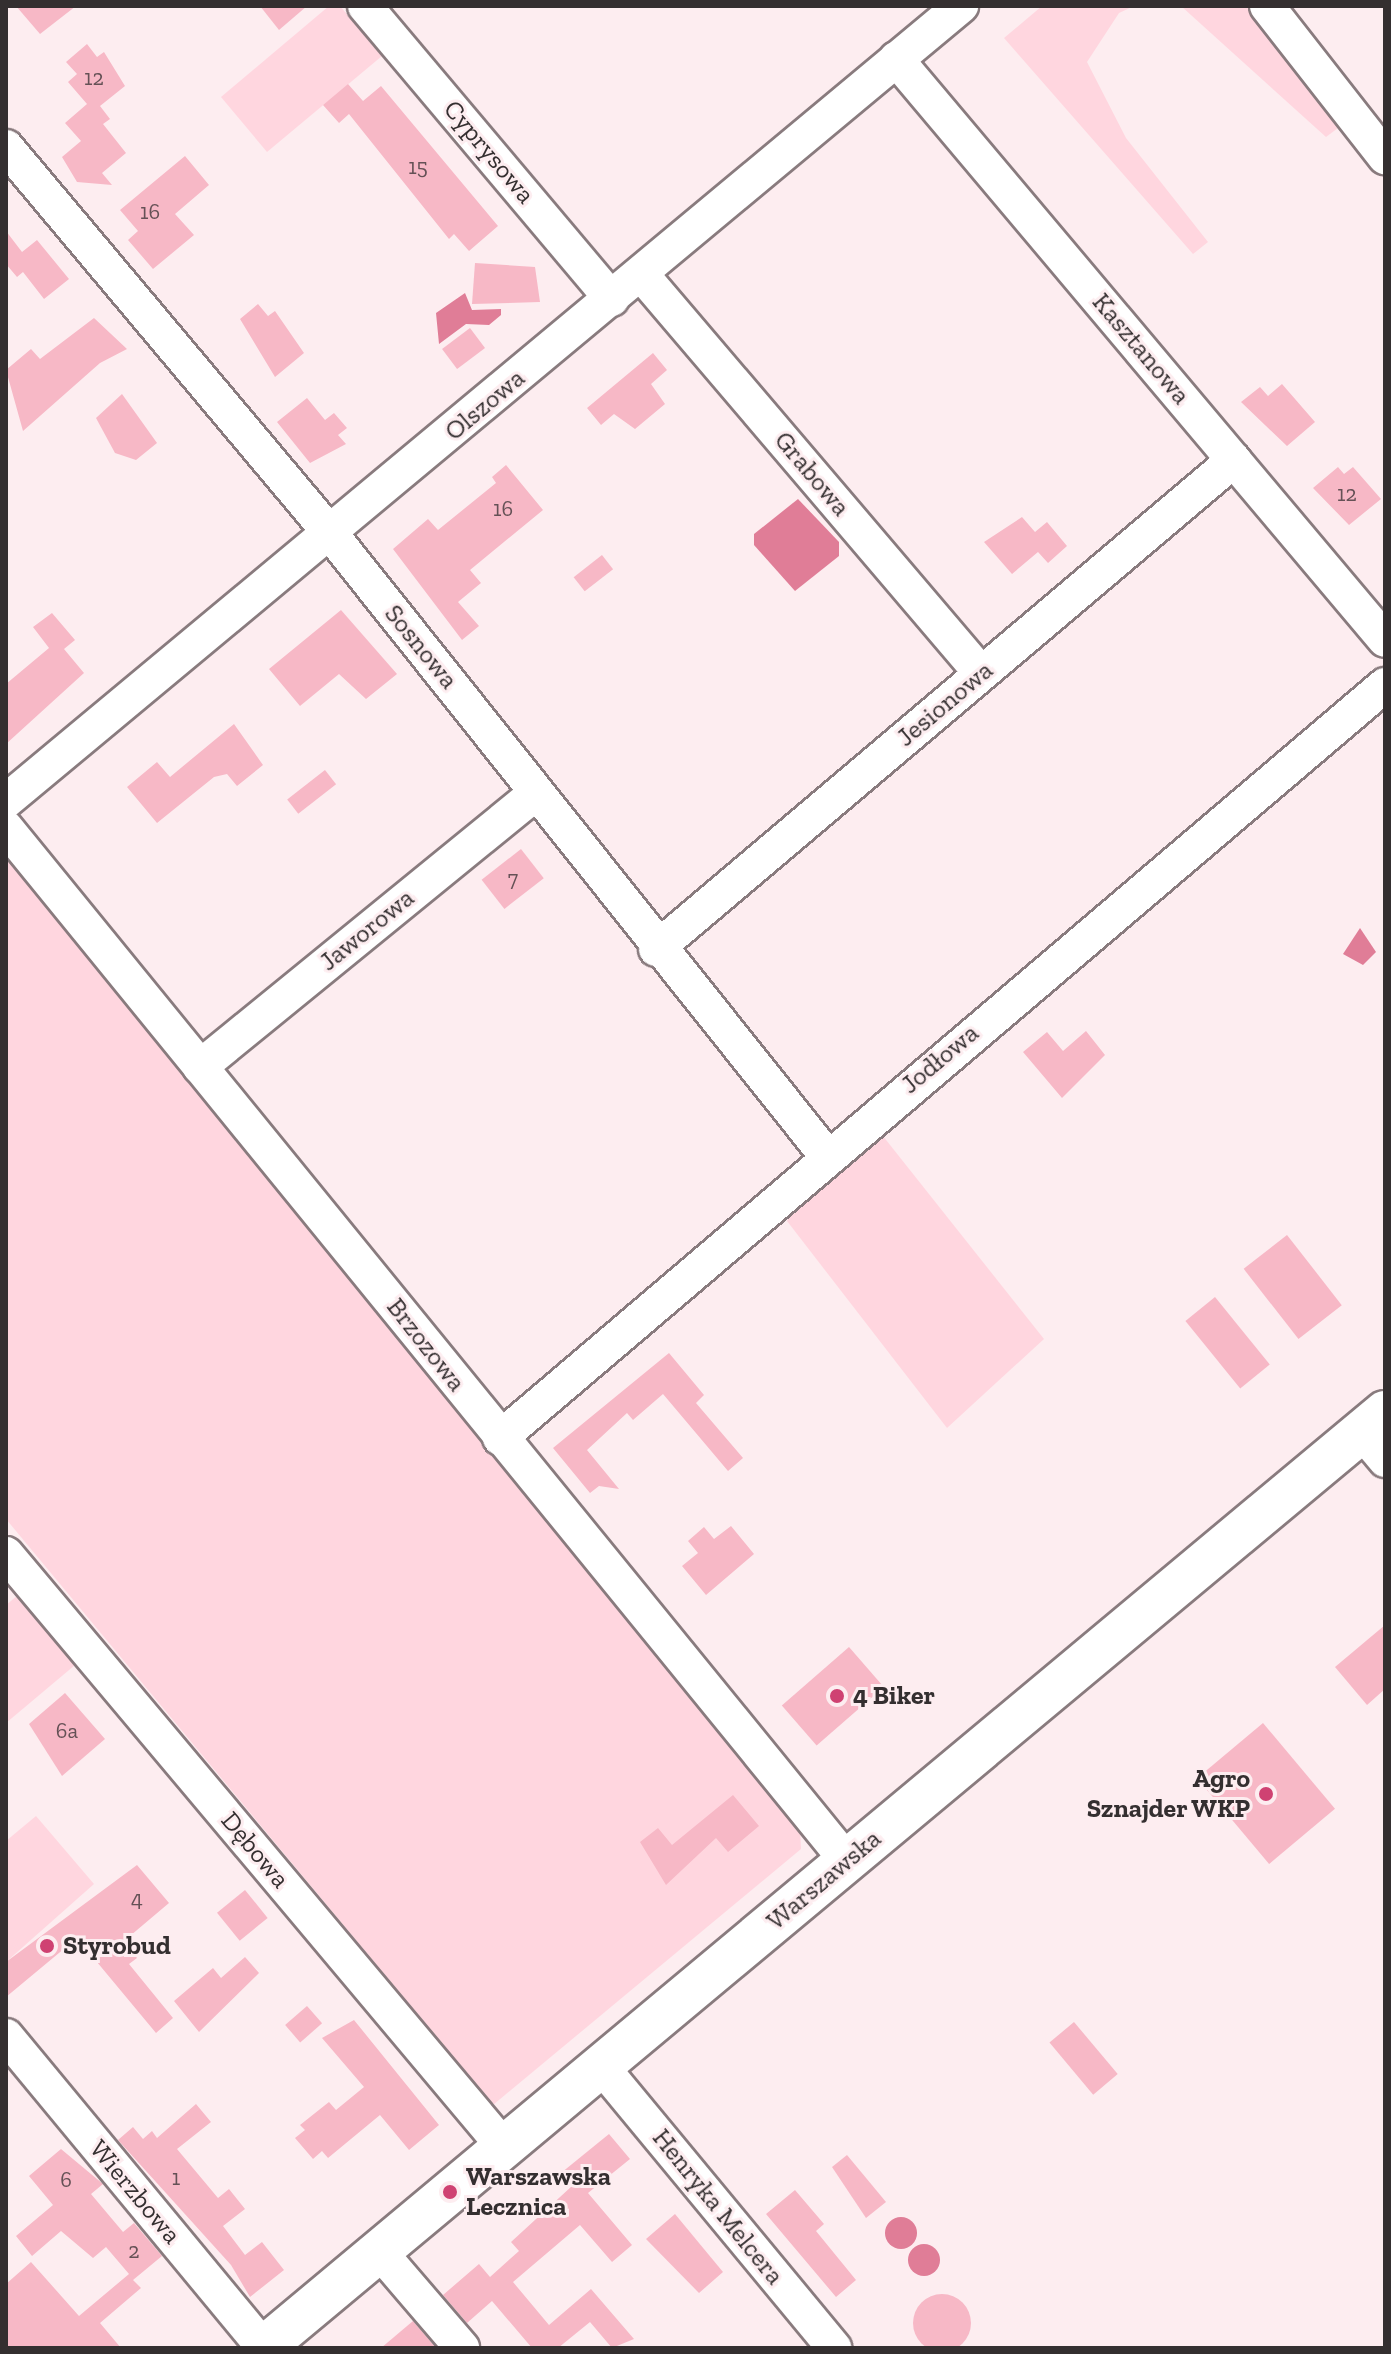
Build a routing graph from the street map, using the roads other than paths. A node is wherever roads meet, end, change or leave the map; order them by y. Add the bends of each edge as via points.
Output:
1 (365, 6) edge
2 (961, 6) edge
3 (1267, 6) edge
4 (896, 59) junction
5 (6, 147) edge
6 (1385, 157) edge
7 (642, 275) junction
8 (612, 299) junction
9 (1234, 460) junction
10 (330, 533) junction
11 (1385, 640) edge
12 (981, 673) junction
13 (1385, 685) edge
14 (535, 794) junction
15 (6, 801) edge
16 (6, 828) edge
17 (656, 949) junction
18 (200, 1067) junction
19 (826, 1155) junction
20 (1377, 1434) edge
21 (500, 1438) junction
22 (6, 1554) edge
23 (847, 1861) junction
24 (6, 2036) edge
25 (601, 2066) junction
26 (504, 2147) junction
27 (379, 2251) junction
28 (278, 2343) edge
29 (462, 2348) edge
30 (834, 2348) edge

1 - 8 street, Cyprysowa
2 - 4 street, Olszowa
3 - 6 street
4 - 7 street, Olszowa
4 - 9 street, Kasztanowa
5 - 10 street, Sosnowa
7 - 8 street, Olszowa
7 - 12 street, Grabowa
8 - 10 street, Olszowa
9 - 11 street, Kasztanowa
9 - 12 street, Jesionowa
10 - 14 street, Sosnowa
10 - 15 street, Olszowa
12 - 17 street, Jesionowa
13 - 19 street, Jodłowa
14 - 17 street, Sosnowa
14 - 18 street, Jaworowa
16 - 18 street, Brzozowa
17 - 19 street, Sosnowa
18 - 21 street, Brzozowa
19 - 21 street, Jodłowa via 787,1199
20 - 23 main road, Warszawska
21 - 23 street, Brzozowa
22 - 26 street, Dębowa
23 - 25 main road, Warszawska
24 - 28 street, Wierzbowa
25 - 26 main road, Warszawska
25 - 30 street, Henryka Melcera
26 - 27 main road, Warszawska
27 - 28 main road, Warszawska
27 - 29 street

